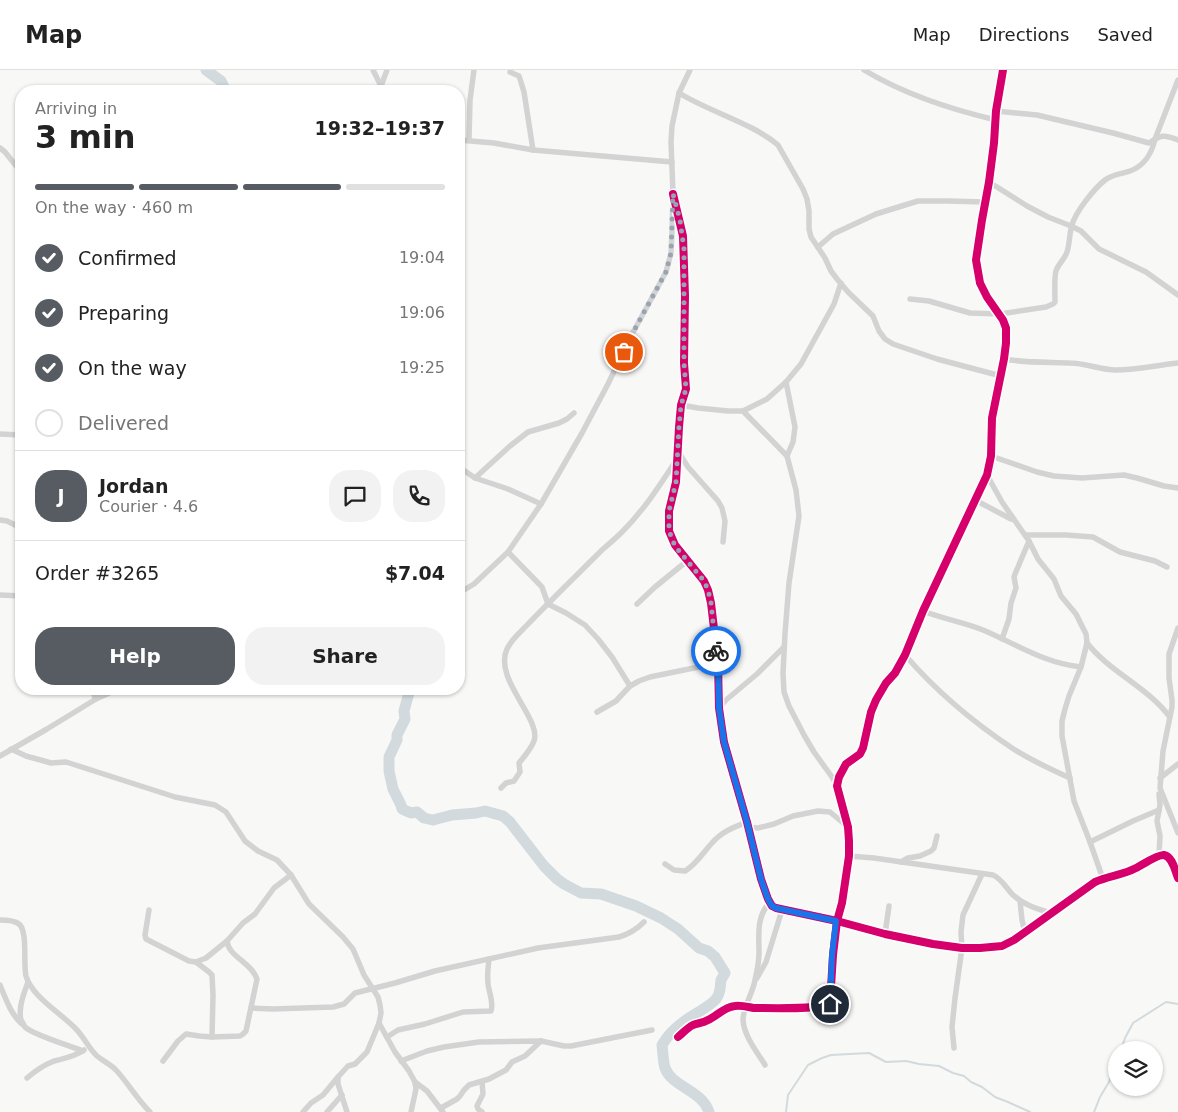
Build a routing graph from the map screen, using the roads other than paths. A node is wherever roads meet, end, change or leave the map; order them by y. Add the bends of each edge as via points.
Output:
1 (373, 70) edge
2 (387, 70) edge
3 (474, 70) edge
4 (690, 70) edge
5 (864, 70) edge
6 (1003, 70) edge
7 (510, 72) dead end
8 (1178, 80) edge
9 (380, 85) edge
10 (383, 85) edge
11 (1176, 92) edge
12 (679, 93) junction
13 (996, 111) junction
14 (996, 120) junction
15 (1155, 139) junction
16 (465, 140) edge
17 (469, 140) junction
18 (1178, 140) edge
19 (0, 148) edge
20 (533, 150) junction
21 (672, 162) junction
22 (15, 164) edge
23 (989, 182) junction
24 (673, 194) junction
25 (985, 202) junction
26 (1071, 226) junction
27 (818, 247) junction
28 (841, 283) junction
29 (1178, 295) edge
30 (910, 299) dead end
31 (1000, 314) junction
32 (1004, 359) junction
33 (1178, 363) edge
34 (1001, 376) junction
35 (786, 382) junction
36 (681, 405) junction
37 (743, 411) junction
38 (574, 412) dead end
39 (0, 434) edge
40 (15, 435) edge
41 (678, 451) junction
42 (787, 456) junction
43 (991, 456) junction
44 (678, 458) junction
45 (465, 472) edge
46 (987, 475) junction
47 (475, 478) junction
48 (1178, 488) edge
49 (975, 500) junction
50 (541, 504) junction
51 (0, 520) edge
52 (1014, 520) junction
53 (15, 525) edge
54 (1026, 535) junction
55 (1029, 541) junction
56 (723, 542) dead end
57 (508, 552) junction
58 (687, 561) junction
59 (1167, 567) dead end
60 (465, 589) edge
61 (0, 595) edge
62 (15, 596) edge
63 (548, 604) junction
64 (636, 604) dead end
65 (923, 611) junction
66 (1178, 628) edge
67 (1002, 639) junction
68 (1087, 644) junction
69 (784, 647) junction
70 (905, 656) junction
71 (718, 663) junction
72 (1081, 667) junction
73 (630, 686) junction
74 (94, 695) edge
75 (106, 695) edge
76 (1175, 698) edge
77 (96, 700) junction
78 (719, 708) junction
79 (597, 712) dead end
80 (1169, 716) junction
81 (11, 749) junction
82 (0, 756) edge
83 (1178, 764) edge
84 (1070, 778) junction
85 (1161, 778) junction
86 (837, 786) junction
87 (501, 788) dead end
88 (1159, 810) junction
89 (748, 825) junction
90 (848, 827) junction
91 (1178, 833) edge
92 (937, 836) dead end
93 (1090, 842) junction
94 (849, 856) junction
95 (1159, 856) junction
96 (901, 862) junction
97 (665, 864) dead end
98 (982, 874) junction
99 (1178, 875) edge
100 (290, 876) junction
101 (1103, 879) junction
102 (1020, 901) junction
103 (770, 902) junction
104 (889, 906) dead end
105 (149, 910) dead end
106 (782, 910) junction
107 (1051, 913) junction
108 (836, 921) junction
109 (0, 922) edge
110 (644, 922) dead end
111 (1025, 932) junction
112 (885, 934) junction
113 (227, 941) junction
114 (962, 948) junction
115 (489, 959) junction
116 (196, 962) junction
117 (28, 982) junction
118 (755, 982) junction
119 (0, 984) edge
120 (372, 988) junction
121 (746, 1007) junction
122 (251, 1008) junction
123 (380, 1023) junction
124 (24, 1026) junction
125 (652, 1030) dead end
126 (212, 1037) junction
127 (387, 1037) junction
128 (678, 1037) dead end
129 (541, 1041) junction
130 (89, 1046) junction
131 (954, 1048) dead end
132 (83, 1051) junction
133 (164, 1061) dead end
134 (401, 1061) junction
135 (765, 1065) dead end
136 (338, 1077) junction
137 (27, 1078) dead end
138 (415, 1082) junction
139 (482, 1082) junction
140 (342, 1095) junction
141 (442, 1110) edge
142 (150, 1112) edge
143 (303, 1112) edge
144 (327, 1112) edge
145 (347, 1112) edge
146 (411, 1112) edge
147 (482, 1112) edge

1 - 9 street
2 - 10 street
3 - 17 street
4 - 12 street
5 - 14 street via 900,89
6 - 13 street
7 - 20 street via 520,78
8 - 11 street
11 - 15 street
12 - 21 street via 672,126
12 - 27 street via 778,145 805,194 809,232
13 - 14 street
13 - 15 street via 1037,115 1149,143
14 - 23 street
15 - 18 street via 1163,135
15 - 26 street via 1146,159 1132,170 1111,176 1087,198
16 - 17 street
17 - 20 street
19 - 22 street
20 - 21 street
21 - 24 street
23 - 25 street
23 - 26 street via 1027,206
24 - 36 street via 684,249 686,389
24 - 50 street via 671,253 666,272 582,434
25 - 27 street via 918,201 876,214 833,234
25 - 31 street via 977,271 987,297
26 - 29 street via 1099,249 1146,272
26 - 31 street via 1067,254 1056,271 1055,302 1046,307
27 - 28 street
28 - 34 street via 872,316 882,335 892,344
28 - 35 street via 834,304 801,364
30 - 31 street via 970,312
31 - 32 street via 1006,328
32 - 33 street via 1082,364 1115,370
32 - 34 street
34 - 43 street via 992,418
35 - 37 street via 767,399
35 - 42 street via 795,427
36 - 37 street
36 - 41 street
37 - 42 street
38 - 47 street via 559,423 528,432
39 - 40 street
41 - 44 street
41 - 56 street via 722,508 725,521
42 - 69 street via 799,516
43 - 46 street
43 - 48 street via 1054,476 1124,475
44 - 58 street via 669,531 675,546
44 - 63 street via 640,513
45 - 47 street
46 - 49 street
46 - 52 street
47 - 50 street
49 - 52 street
49 - 65 street
50 - 57 street
51 - 53 street
52 - 54 street
54 - 55 street
54 - 59 street via 1093,537 1120,552
55 - 67 street via 1014,577 1016,588
55 - 68 street via 1054,579 1060,596 1084,628
57 - 60 street
57 - 63 street via 542,587
58 - 64 street
58 - 71 street via 708,590
61 - 62 street
63 - 73 street via 585,626 598,639
63 - 87 street via 510,642 505,655 510,682 531,722 534,741 519,763 520,772 514,781
65 - 67 street
65 - 70 street
66 - 76 street via 1170,654 1169,678
67 - 72 street via 1041,658
68 - 72 street
68 - 80 street
69 - 78 street
69 - 86 street via 787,701 814,752
70 - 84 street via 943,694 987,730 1013,748
70 - 86 street via 879,692 863,748 846,764
71 - 73 street via 650,677
71 - 78 street
72 - 84 street via 1068,696 1062,721
73 - 79 street via 616,701
74 - 77 street
75 - 77 street
76 - 80 street
77 - 81 street
78 - 89 street via 724,742
80 - 85 street
81 - 82 street
81 - 100 street via 51,763 66,762 175,797 215,805 226,812 245,841 277,860
83 - 85 street
84 - 93 street via 1074,801
85 - 88 street via 1157,786
85 - 91 street via 1161,794
86 - 90 street
88 - 93 street
88 - 95 street
89 - 90 street via 758,828 818,811 830,812
89 - 97 street via 725,832 684,871 674,870
89 - 103 street
90 - 94 street
92 - 96 street via 932,850
93 - 101 street
94 - 96 street
94 - 108 street
95 - 99 street via 1170,858
95 - 101 street via 1128,872
96 - 98 street
98 - 102 street via 998,877
98 - 114 street via 963,915
100 - 113 street via 274,888 255,914
100 - 120 street via 309,904 353,949
101 - 107 street
102 - 107 street
102 - 111 street
103 - 106 street
103 - 118 street via 760,919
104 - 112 street
105 - 116 street via 146,939
106 - 108 street
106 - 118 street via 766,962
107 - 111 street
108 - 112 street
108 - 121 street via 830,1004 818,1007
109 - 117 street via 12,921 22,929
110 - 115 street via 619,937 538,948
111 - 114 street via 1002,946
112 - 114 street
113 - 116 street
113 - 122 street via 229,949 252,969 257,978
114 - 131 street via 952,1028
115 - 120 street
115 - 127 street via 491,1011 463,1012 398,1030
116 - 126 street via 212,975
117 - 124 street via 21,1008
117 - 130 street
118 - 121 street
119 - 124 street via 16,1018
120 - 122 street via 355,993 344,1004 333,1007
120 - 123 street via 380,1005
121 - 128 street via 726,1009 691,1026
121 - 135 street via 746,1032
122 - 126 street via 243,1034
123 - 127 street
123 - 136 street via 367,1052
124 - 132 street
125 - 129 street via 571,1046
126 - 133 street via 186,1034
127 - 134 street
129 - 134 street via 468,1043 427,1051
129 - 139 street via 506,1070
130 - 132 street
130 - 142 street via 114,1068
132 - 137 street via 44,1066
134 - 138 street
136 - 140 street
136 - 143 street
138 - 141 street
138 - 146 street
139 - 141 street via 466,1087
139 - 147 street via 483,1094 477,1106
140 - 144 street
140 - 145 street

